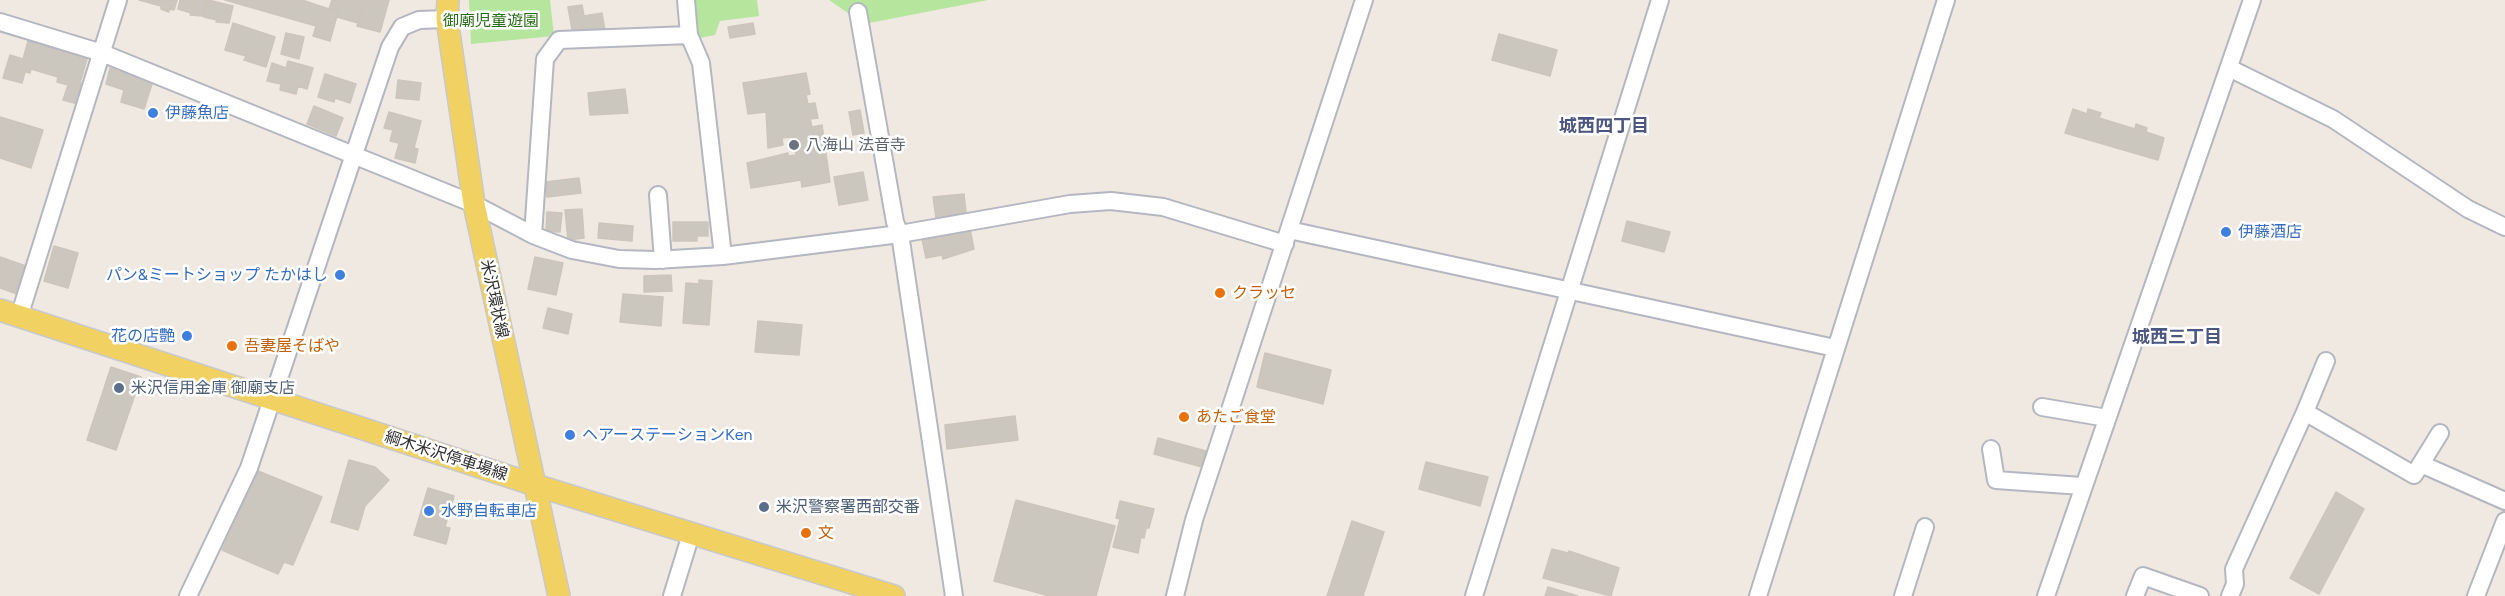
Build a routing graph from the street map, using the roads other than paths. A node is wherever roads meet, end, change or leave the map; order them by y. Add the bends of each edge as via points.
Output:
1 (118, 0) edge
2 (686, 0) edge
3 (1364, 0) edge
4 (1660, 0) edge
5 (1946, 0) edge
6 (2252, 0) edge
7 (448, 10) edge
8 (858, 12) dead end
9 (0, 22) edge
10 (689, 35) junction
11 (102, 53) junction
12 (2229, 68) junction
13 (353, 154) junction
14 (658, 195) dead end
15 (474, 204) junction
16 (2505, 227) edge
17 (900, 234) junction
18 (533, 235) junction
19 (1287, 237) junction
20 (723, 256) junction
21 (663, 260) junction
22 (1567, 292) junction
23 (10, 314) edge
24 (1835, 348) junction
25 (2326, 361) dead end
26 (272, 399) junction
27 (2042, 407) dead end
28 (2305, 412) junction
29 (2107, 418) junction
30 (2440, 433) dead end
31 (1991, 449) dead end
32 (2421, 464) junction
33 (535, 485) junction
34 (2082, 486) junction
35 (2505, 501) edge
36 (2505, 521) edge
37 (1925, 527) dead end
38 (691, 534) junction
39 (867, 592) edge
40 (188, 596) edge
41 (559, 596) edge
42 (672, 596) edge
43 (894, 596) edge
44 (954, 596) edge
45 (1175, 596) edge
46 (1474, 596) edge
47 (1758, 596) edge
48 (1903, 596) edge
49 (2046, 596) edge
50 (2135, 596) edge
51 (2200, 596) edge
52 (2230, 596) edge
53 (2476, 596) edge

1 - 11 street
2 - 10 street
3 - 19 street
4 - 22 street
5 - 24 street
6 - 12 street
7 - 13 street via 402,27 390,47
7 - 15 main road, 米沢環状線
8 - 17 street
9 - 11 street
10 - 18 street via 559,40 545,59
10 - 20 street via 701,63
11 - 13 street
11 - 23 street
12 - 16 street via 2333,119 2469,209
12 - 29 street
13 - 15 street
13 - 26 street
14 - 21 street
15 - 18 street
15 - 33 main road, 米沢環状線
17 - 19 street via 1070,204 1111,201 1163,207
17 - 20 street
17 - 44 street
18 - 21 street via 572,250 619,259
19 - 22 street
19 - 45 street via 1194,520
20 - 21 street
22 - 24 street
22 - 46 street
23 - 26 main road, 綱木米沢停車場線
24 - 47 street
25 - 28 street
26 - 33 main road, 綱木米沢停車場線
26 - 40 street via 249,468
27 - 29 street
28 - 32 street via 2414,475
28 - 52 street via 2234,569 2235,584
29 - 34 street
30 - 32 street
31 - 34 street via 1996,480
32 - 35 street
33 - 38 main road, 綱木米沢停車場線
33 - 41 main road, 米沢環状線
34 - 49 street
36 - 53 street
37 - 48 street
38 - 39 main road, 綱木米沢停車場線
38 - 42 street
39 - 43 main road, 綱木米沢停車場線
50 - 51 street via 2143,576

